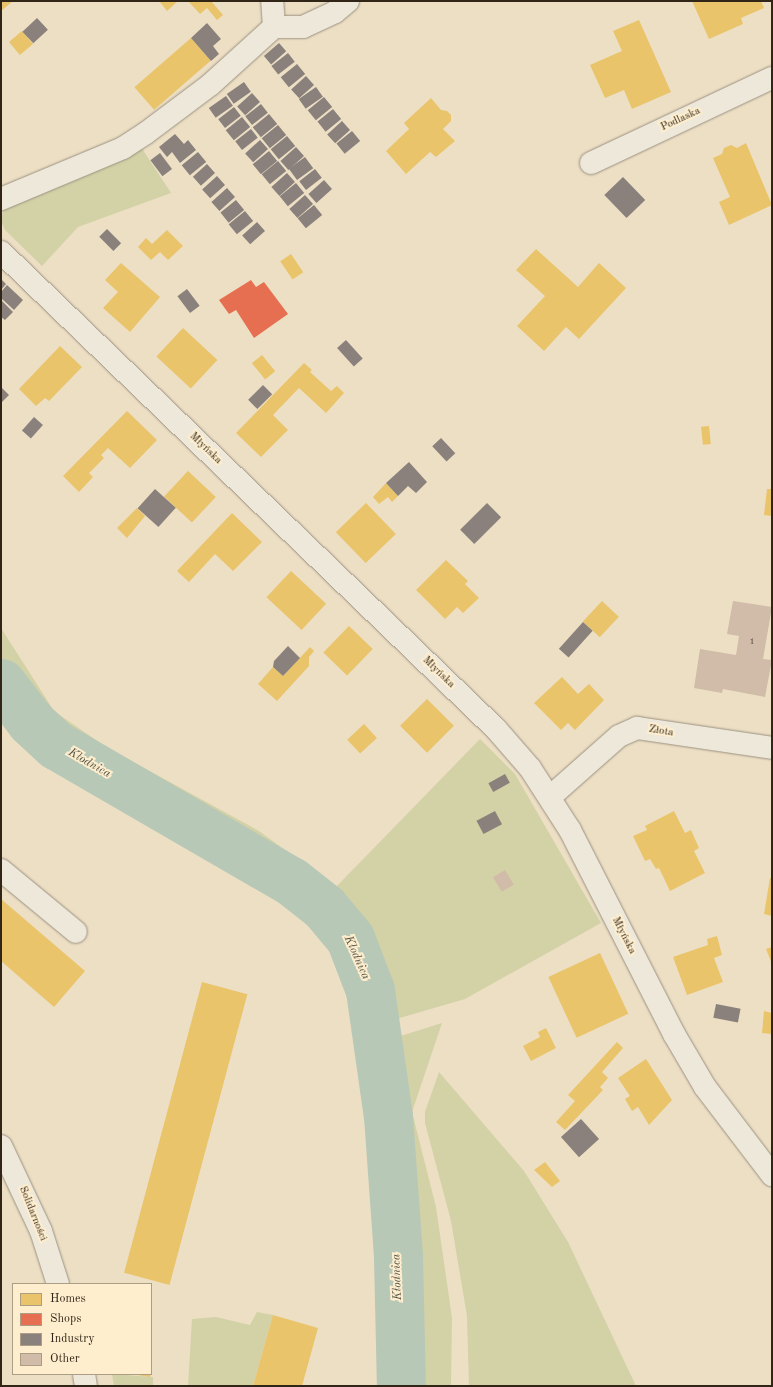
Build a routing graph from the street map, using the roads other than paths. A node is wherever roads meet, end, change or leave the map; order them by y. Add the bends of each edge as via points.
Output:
1 (272, 1) edge
2 (348, 1) edge
3 (274, 27) junction
4 (772, 78) edge
5 (591, 163) dead end
6 (1, 199) edge
7 (1, 252) edge
8 (772, 748) edge
9 (550, 797) junction
10 (1, 870) edge
11 (76, 932) dead end
12 (1, 1146) edge
13 (772, 1175) edge
14 (58, 1283) edge
15 (84, 1375) edge
16 (86, 1386) edge

1 - 3 street
2 - 3 street via 335,12 303,27
3 - 6 street via 210,85 123,148
4 - 5 street, Podlaska
7 - 9 street, Młyńska via 496,729 530,768
8 - 9 street, Złota via 637,728 619,736
9 - 13 street, Młyńska via 570,830 674,1034 705,1087
10 - 11 street
12 - 14 street, Solidarności via 41,1231
15 - 16 street

